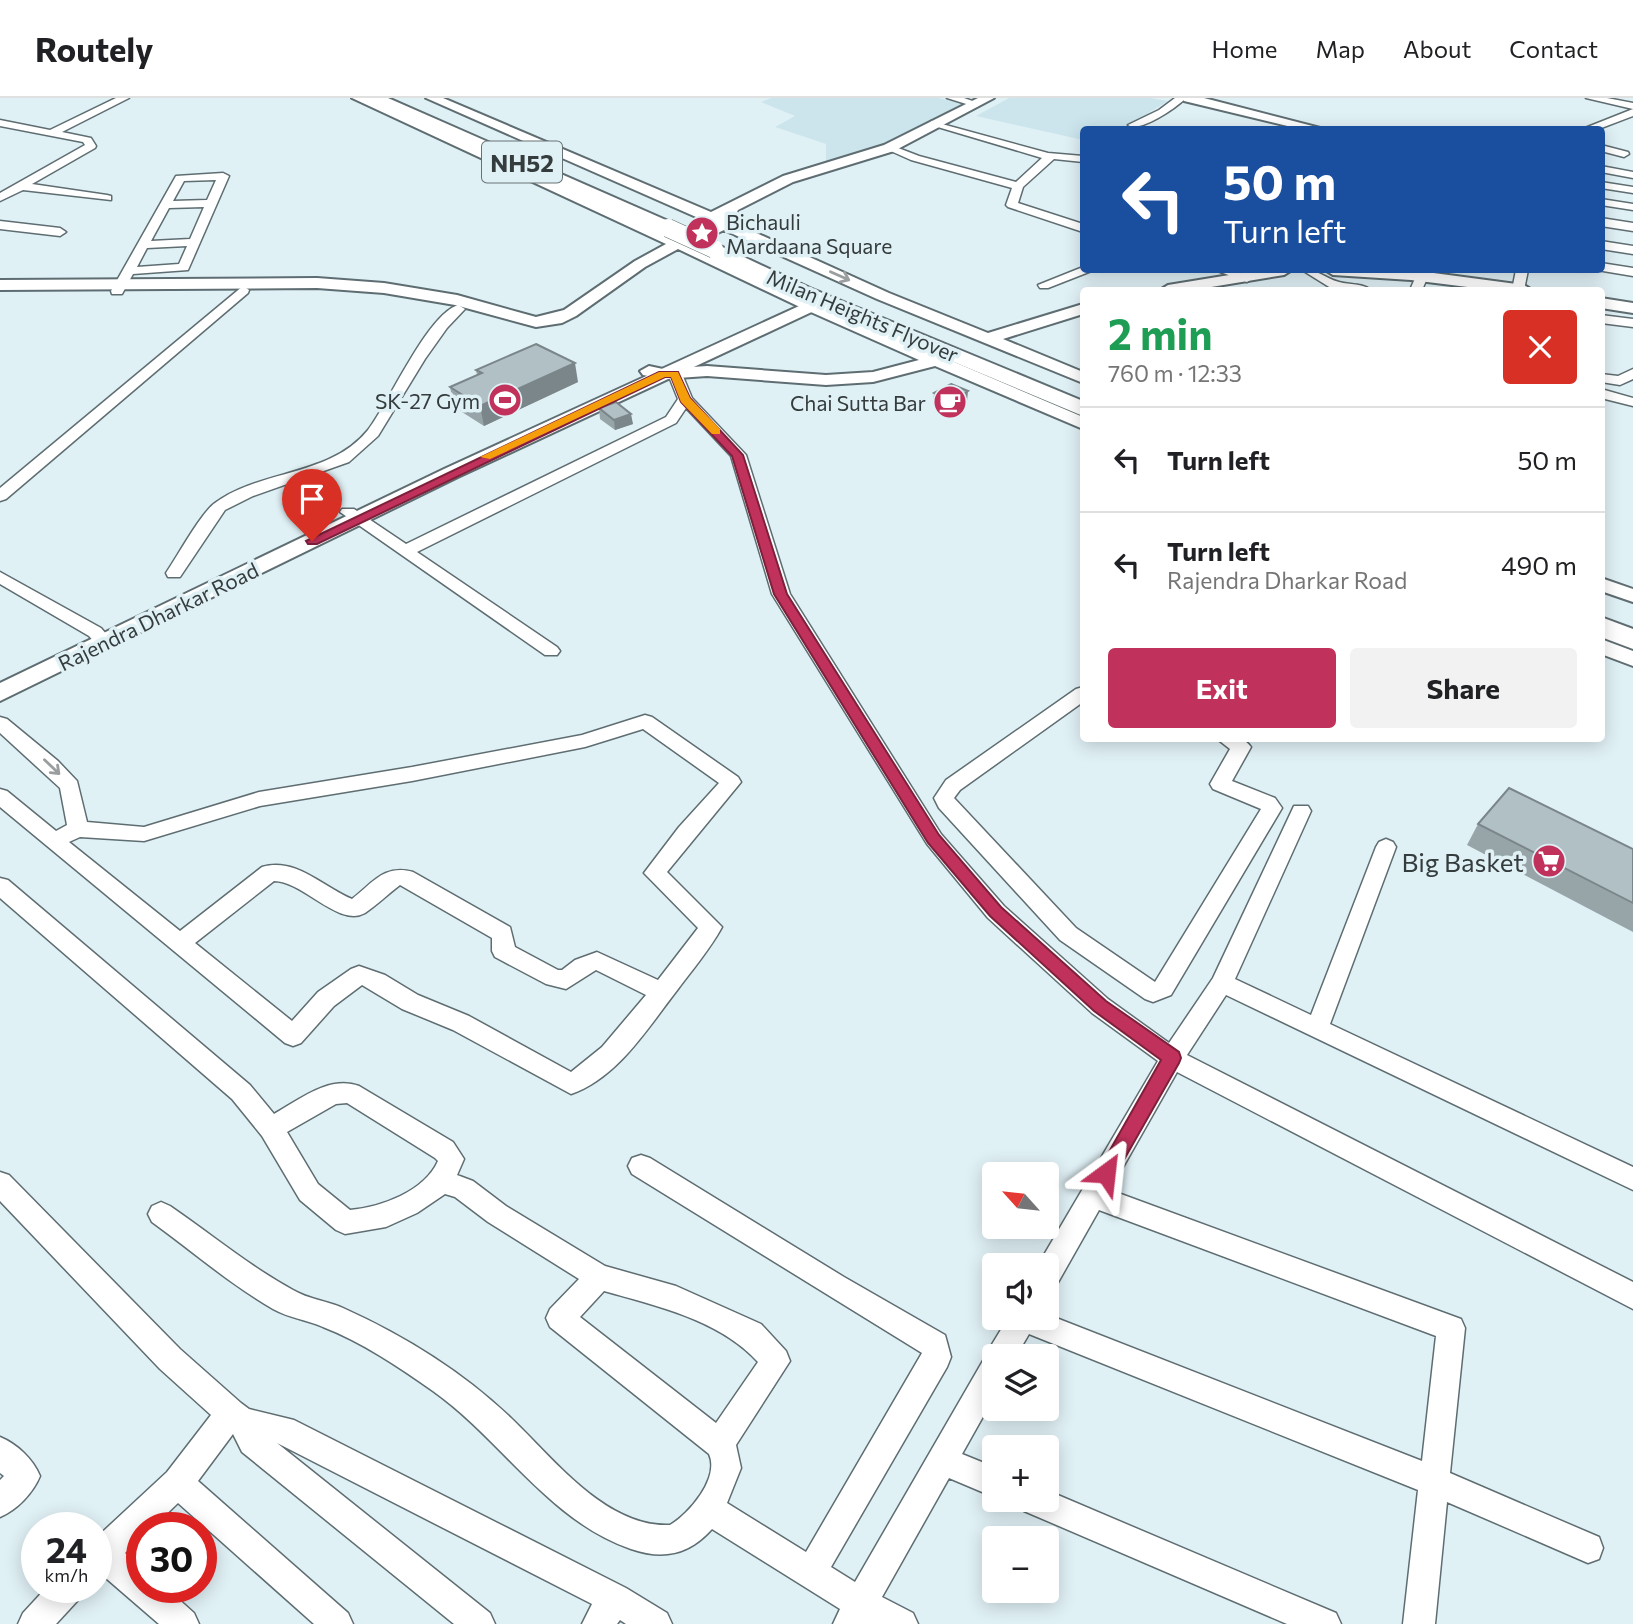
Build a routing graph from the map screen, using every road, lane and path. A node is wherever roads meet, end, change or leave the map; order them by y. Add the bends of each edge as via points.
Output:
1 (107, 98) edge
2 (358, 98) edge
3 (375, 98) edge
4 (952, 98) edge
5 (1181, 98) edge
6 (1188, 98) edge
7 (1591, 98) edge
8 (121, 99) edge
9 (419, 100) edge
10 (982, 101) edge
11 (1633, 109) edge
12 (0, 123) edge
13 (935, 123) junction
14 (1133, 125) dead end
15 (1305, 126) edge
16 (1594, 126) edge
17 (51, 133) junction
18 (889, 148) junction
19 (1605, 149) edge
20 (1624, 154) dead end
21 (1049, 157) junction
22 (1080, 158) edge
23 (1605, 170) edge
24 (1633, 174) edge
25 (21, 186) junction
26 (1018, 186) junction
27 (1605, 186) edge
28 (1633, 190) edge
29 (0, 198) edge
30 (107, 198) dead end
31 (211, 203) junction
32 (1605, 203) edge
33 (163, 205) junction
34 (1633, 207) edge
35 (722, 217) junction
36 (631, 223) junction
37 (1605, 223) edge
38 (0, 225) edge
39 (1080, 227) edge
40 (1633, 228) edge
41 (60, 232) dead end
42 (195, 242) junction
43 (674, 244) junction
44 (142, 245) junction
45 (1605, 246) edge
46 (1633, 250) edge
47 (646, 262) junction
48 (1605, 268) edge
49 (1633, 272) edge
50 (1080, 273) edge
51 (1231, 273) edge
52 (1270, 273) edge
53 (1315, 273) edge
54 (1247, 278) junction
55 (122, 282) junction
56 (1336, 282) edge
57 (1419, 283) edge
58 (0, 285) edge
59 (1044, 285) dead end
60 (224, 286) junction
61 (1461, 286) edge
62 (1188, 287) edge
63 (1354, 287) edge
64 (243, 290) junction
65 (0, 292) edge
66 (803, 303) junction
67 (1605, 304) edge
68 (1633, 308) edge
69 (458, 309) junction
70 (1080, 310) edge
71 (1605, 319) edge
72 (1633, 323) edge
73 (985, 339) junction
74 (938, 360) junction
75 (989, 361) junction
76 (662, 373) junction
77 (1633, 373) edge
78 (1080, 377) edge
79 (1605, 379) edge
80 (1080, 390) edge
81 (1605, 394) edge
82 (685, 399) junction
83 (1633, 402) edge
84 (1080, 408) edge
85 (1080, 423) edge
86 (0, 496) edge
87 (353, 515) junction
88 (407, 550) junction
89 (174, 573) dead end
90 (0, 577) edge
91 (1605, 586) edge
92 (1633, 596) edge
93 (1605, 606) edge
94 (1633, 617) edge
95 (1605, 628) edge
96 (100, 637) junction
97 (1633, 640) edge
98 (1605, 648) edge
99 (551, 651) dead end
100 (1633, 659) edge
101 (0, 677) edge
102 (0, 692) edge
103 (1080, 695) edge
104 (0, 723) edge
105 (1232, 742) edge
106 (0, 796) edge
107 (1301, 811) dead end
108 (78, 829) junction
109 (54, 840) junction
110 (1386, 847) dead end
111 (998, 862) junction
112 (966, 876) junction
113 (0, 886) edge
114 (1056, 922) junction
115 (1029, 942) junction
116 (180, 943) junction
117 (1222, 983) junction
118 (661, 992) junction
119 (1317, 1028) junction
120 (1172, 1058) junction
121 (271, 1128) junction
122 (641, 1166) dead end
123 (1633, 1179) edge
124 (442, 1181) junction
125 (0, 1183) edge
126 (1093, 1196) junction
127 (161, 1214) dead end
128 (1059, 1255) edge
129 (599, 1277) junction
130 (1633, 1296) edge
131 (1053, 1330) edge
132 (982, 1390) edge
133 (237, 1417) junction
134 (719, 1444) junction
135 (0, 1452) edge
136 (942, 1460) junction
137 (982, 1477) edge
138 (1434, 1480) junction
139 (178, 1483) junction
140 (0, 1502) edge
141 (708, 1508) junction
142 (1059, 1510) edge
143 (112, 1544) edge
144 (1588, 1548) dead end
145 (112, 1567) edge
146 (810, 1574) junction
147 (54, 1603) edge
148 (606, 1612) edge
149 (855, 1614) edge
150 (34, 1624) edge
151 (183, 1624) edge
152 (337, 1624) edge
153 (479, 1624) edge
154 (656, 1624) edge
155 (902, 1624) edge
156 (1325, 1624) edge
157 (1419, 1624) edge

1 - 8 street
2 - 36 street
3 - 75 highway, Milan Heights Flyover / NH52, bridge via 803,292
4 - 10 street
5 - 14 street
6 - 15 street
7 - 11 street
8 - 17 street
9 - 35 street
9 - 75 highway, Milan Heights Flyover / NH52
10 - 13 street
11 - 16 street
12 - 17 street
13 - 18 street
13 - 21 street
17 - 25 street via 87,140 91,146
18 - 26 street
18 - 35 street via 788,179
19 - 20 street
21 - 22 street
21 - 26 street
23 - 24 street
25 - 29 street
25 - 30 street
26 - 39 street via 1015,208
27 - 28 street
31 - 33 street
31 - 33 street via 223,176 180,178
31 - 42 street
32 - 34 street
33 - 44 street
35 - 43 street via 687,243
35 -> 73 street
36 - 43 street
36 - 47 street
37 - 40 street
38 - 41 street
42 - 44 street
42 - 55 street via 184,267
43 - 47 street
43 - 66 street
44 - 55 street
45 - 46 street
47 - 60 street via 570,313 536,322 457,300 384,288 317,283
47 - 69 street via 650,266 577,320 548,328 523,327
48 - 49 street
50 - 59 street
51 - 54 street
52 - 54 street
53 - 56 street
54 - 62 street
55 - 58 street
55 - 60 street
55 - 65 street
56 - 57 street
56 - 63 street
57 - 61 street
60 - 64 street
64 - 69 street via 387,295
64 - 86 street
66 - 74 street
66 - 76 main road, Rajendra Dharkar Road
67 - 68 street
69 - 89 street via 418,359 373,433 344,459 219,507
70 - 73 street
71 - 72 street
73 - 78 street
74 - 76 street via 873,377 826,380 707,371
74 - 85 street
75 - 80 highway, Milan Heights Flyover / NH52
75 - 84 highway, Milan Heights Flyover / NH52
76 - 82 street
76 - 87 main road, Rajendra Dharkar Road
77 - 79 street via 1620,381
81 - 83 street
82 - 88 street via 671,420
82 - 112 street via 737,455 780,594 934,839
87 - 88 street
87 - 96 main road, Rajendra Dharkar Road
88 - 99 street
90 - 96 street
91 - 92 street
93 - 94 highway
95 - 97 highway
96 - 101 main road, Rajendra Dharkar Road
96 - 102 main road, Rajendra Dharkar Road
98 - 100 street
103 - 111 street via 947,791 946,803
104 -> 108 street via 70,786
105 - 114 street via 1241,747 1220,784 1272,808 1163,989 1147,990 1075,941
106 - 109 street
107 - 117 street
108 - 109 street
108 - 118 street via 144,834 259,799 584,741 645,721 732,782 655,873 711,927
109 - 116 street
110 - 119 street
111 - 112 street via 980,860
111 - 114 street
112 - 115 street
113 - 121 street via 242,1092
114 - 115 street
115 - 120 street via 1100,1006
116 - 118 street via 269,873 292,876 355,908 396,876 502,933 503,951 554,978 566,980 597,961
116 - 118 street via 293,1036 326,999 359,975 461,1023 571,1084 606,1059
117 - 119 street
117 - 120 street
119 - 123 street
120 - 126 street
120 - 130 street
121 - 124 street via 309,1192 345,1223 386,1216
121 - 124 street via 332,1094 350,1093 444,1150 450,1159
122 - 146 street via 935,1345 937,1357
124 - 129 street via 464,1189
125 - 133 street via 170,1359
126 - 128 street
126 - 138 street via 1451,1328
127 - 141 street via 284,1300 388,1344 480,1409 571,1497 615,1528 663,1542 688,1533
129 - 134 street via 560,1318
129 - 134 street via 676,1299 751,1334 776,1361
131 - 138 street
132 - 136 street
133 - 139 street
133 - 148 street via 284,1430
133 - 153 street via 252,1442
134 - 141 street via 727,1455 727,1469
135 - 140 street via 25,1476
136 - 137 street
136 - 149 street
138 - 144 street
138 - 157 street
139 - 143 street
139 - 152 street
141 - 146 street
142 - 156 street
145 - 151 street
146 - 149 street
147 - 150 street
148 - 154 street
149 - 155 street

